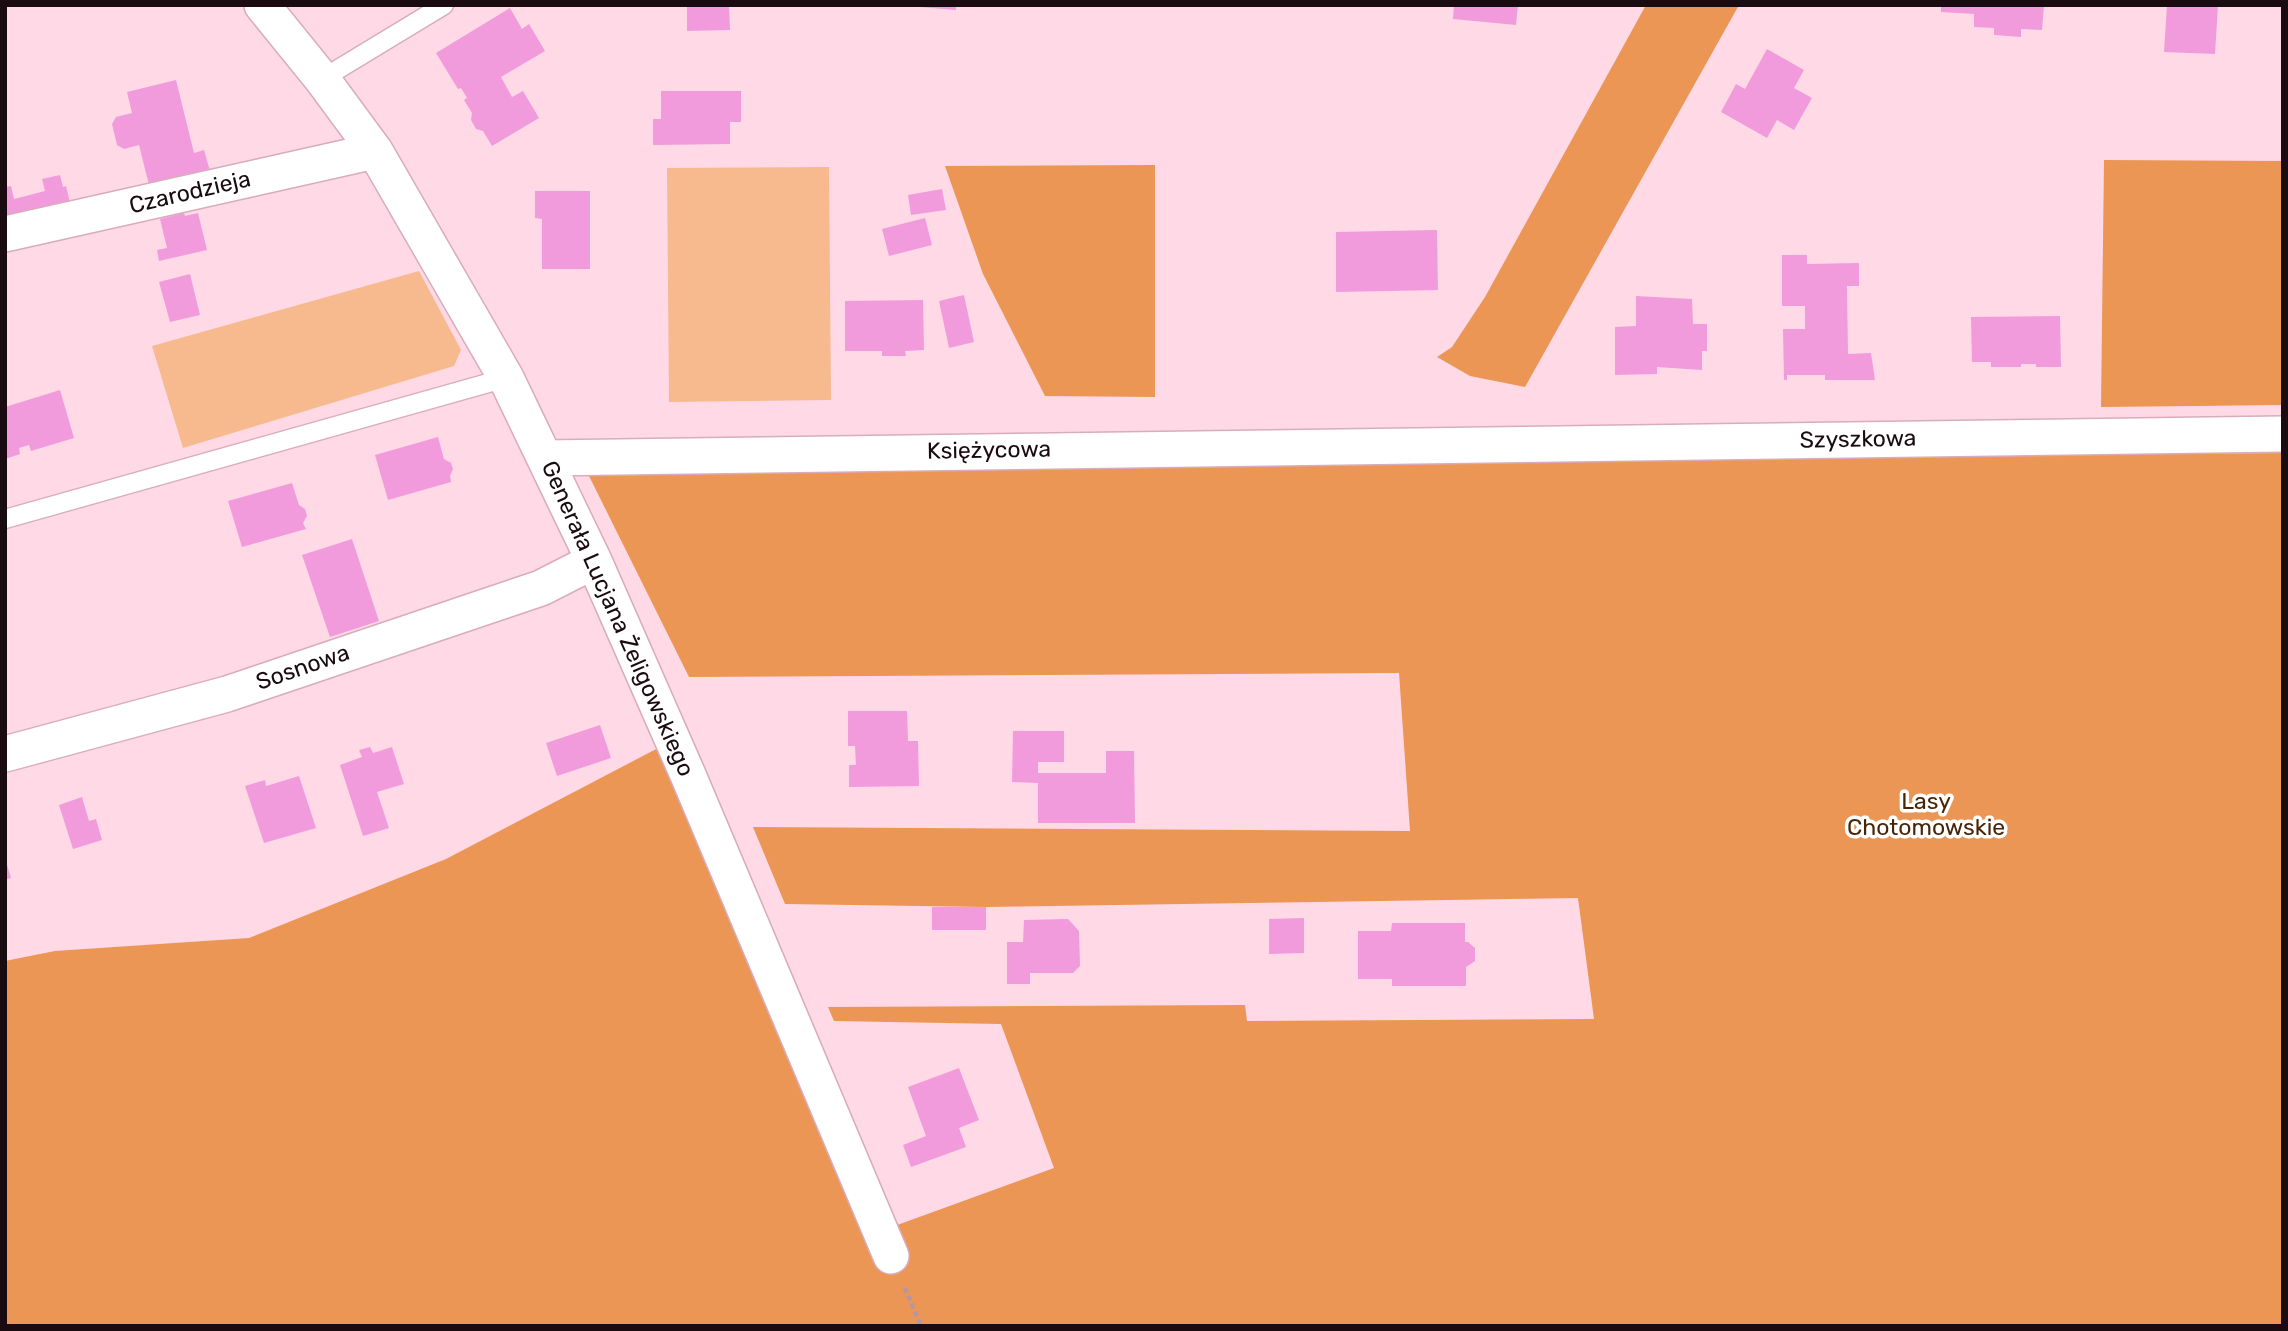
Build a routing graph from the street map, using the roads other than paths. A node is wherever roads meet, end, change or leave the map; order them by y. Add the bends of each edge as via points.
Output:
1 (444, 5) edge
2 (275, 10) edge
3 (322, 79) junction
4 (375, 151) junction
5 (5, 234) edge
6 (506, 378) junction
7 (2283, 434) edge
8 (1433, 446) joint
9 (545, 458) junction
10 (5, 519) edge
11 (594, 561) junction
12 (5, 754) edge
13 (891, 1256) dead end

1 - 3 lane
2 - 3 street, Generała Lucjana Żeligowskiego
3 - 4 street, Generała Lucjana Żeligowskiego
4 - 5 street, Czarodzieja
4 - 6 street, Generała Lucjana Żeligowskiego
6 - 9 street, Generała Lucjana Żeligowskiego
6 - 10 lane
7 - 8 street, Szyszkowa
8 - 9 street, Księżycowa
9 - 11 street, Generała Lucjana Żeligowskiego
11 - 12 street, Sosnowa via 541,587 227,694
11 - 13 street, Generała Lucjana Żeligowskiego

